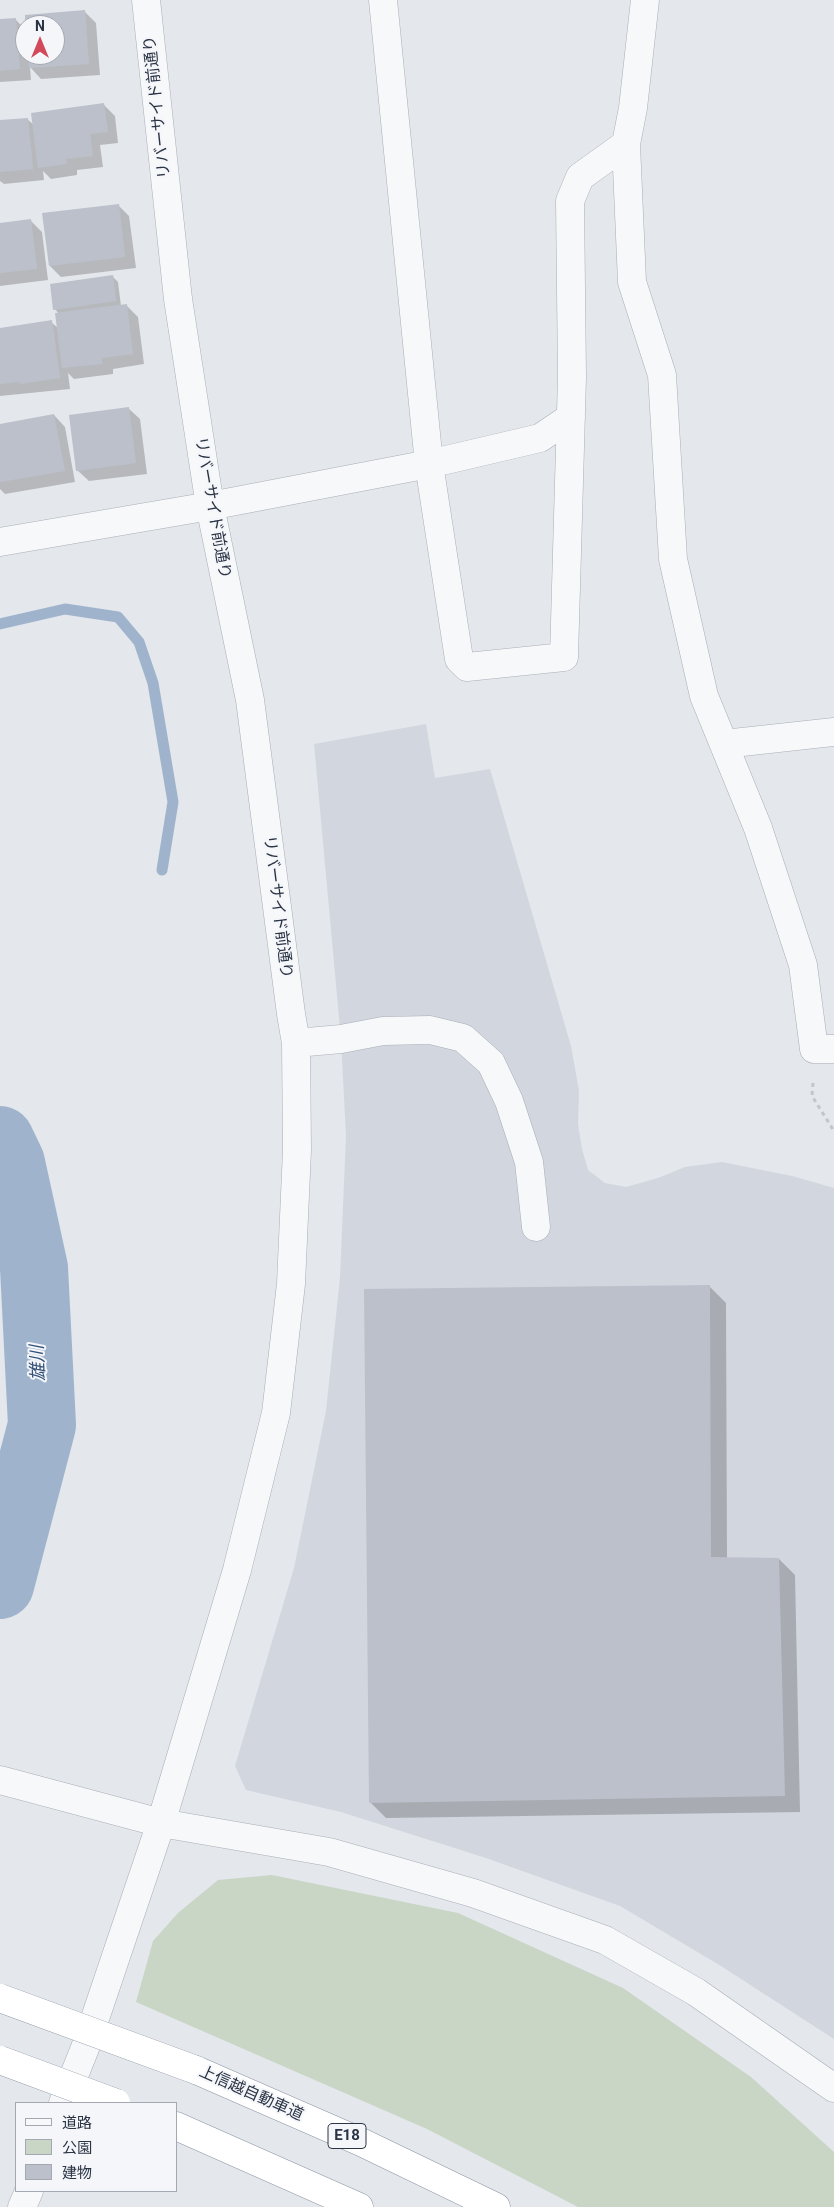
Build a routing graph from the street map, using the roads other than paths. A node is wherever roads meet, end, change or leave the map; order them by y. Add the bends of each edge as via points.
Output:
1 (146, 0) edge
2 (383, 0) edge
3 (645, 0) edge
4 (626, 144) junction
5 (571, 417) junction
6 (429, 464) junction
7 (210, 506) junction
8 (0, 542) edge
9 (834, 732) edge
10 (724, 744) junction
11 (296, 1043) junction
12 (824, 1049) edge
13 (536, 1227) dead end
14 (0, 1780) edge
15 (161, 1823) junction
16 (0, 1998) edge
17 (0, 2060) edge
18 (834, 2088) edge
19 (64, 2102) edge
20 (113, 2102) edge
21 (178, 2126) edge
22 (29, 2192) edge
23 (22, 2207) edge
24 (359, 2207) edge
25 (496, 2207) edge

1 - 7 street, リバーサイド前通り via 178,299
2 - 6 street
3 - 4 street
4 - 5 street via 580,177 570,201
4 - 10 street via 632,282 662,375 673,560 704,696
5 - 6 street via 540,438
5 - 6 street via 564,657 467,667 459,659
6 - 7 street
7 - 8 street
7 - 11 street, リバーサイド前通り via 250,700
9 - 10 street
10 - 12 street via 758,828 803,964
11 - 13 street via 383,1031 430,1030 463,1038 491,1063 509,1101 529,1162
11 - 15 street, リバーサイド前通り via 297,1150 290,1284 276,1413 237,1570
14 - 15 street
15 - 18 street via 330,1852 473,1893 605,1940 696,1992
15 - 19 street, リバーサイド前通り
16 - 25 highway, 上信越自動車道 / E18, bridge via 196,2070 361,2142
17 - 20 highway, bridge
21 - 24 highway
22 - 23 street

